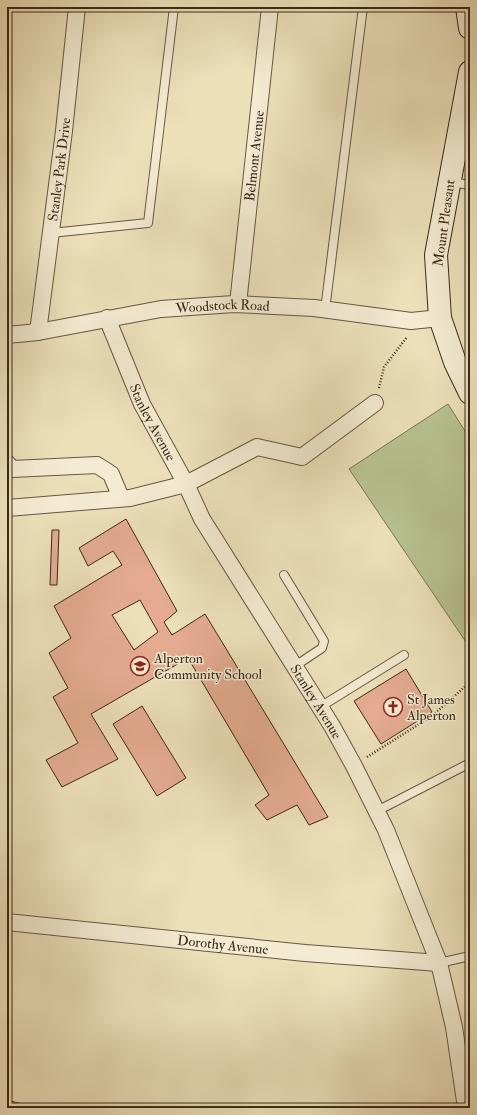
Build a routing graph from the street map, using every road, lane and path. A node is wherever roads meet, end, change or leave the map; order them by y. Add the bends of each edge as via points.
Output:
1 (77, 7) edge
2 (174, 7) edge
3 (270, 7) edge
4 (363, 7) edge
5 (467, 7) edge
6 (470, 28) edge
7 (470, 72) edge
8 (460, 183) edge
9 (51, 234) junction
10 (238, 304) junction
11 (325, 310) junction
12 (107, 318) junction
13 (440, 318) junction
14 (410, 322) junction
15 (38, 332) junction
16 (7, 335) edge
17 (470, 393) edge
18 (375, 403) joint
19 (7, 464) edge
20 (186, 484) junction
21 (121, 498) junction
22 (7, 508) edge
23 (284, 575) dead end
24 (404, 655) dead end
25 (295, 666) junction
26 (470, 682) edge
27 (320, 707) junction
28 (470, 762) edge
29 (354, 766) junction
30 (377, 811) junction
31 (7, 922) edge
32 (470, 956) edge
33 (439, 964) junction
34 (466, 1108) edge

1 - 9 street, Stanley Park Drive
2 - 9 lane via 148,223
3 - 10 street, Belmont Avenue
4 - 11 lane
5 - 6 street
7 - 8 street, Mount Pleasant
8 - 13 street, Mount Pleasant via 436,255
9 - 15 street, Stanley Park Drive
10 - 11 street, Woodstock Road
10 - 12 street, Woodstock Road via 161,309
11 - 14 street, Woodstock Road
12 - 15 street, Woodstock Road
12 - 20 street, Stanley Avenue via 142,404
13 - 14 street, Woodstock Road
13 - 17 street, Mount Pleasant via 455,362
14 - 18 path via 408,335 384,367
15 - 16 street, Woodstock Road
18 - 20 street via 302,457 257,446
19 - 21 street via 12,469 97,465 111,474
20 - 21 street
20 - 25 street, Stanley Avenue via 202,519
21 - 22 street
23 - 25 lane via 324,641 322,648
24 - 27 lane
25 - 27 street, Stanley Avenue
26 - 29 path via 432,716
27 - 29 street, Stanley Avenue
28 - 30 lane
29 - 30 street, Stanley Avenue
30 - 33 street, Stanley Avenue
31 - 33 street, Dorothy Avenue via 323,955
32 - 33 lane
33 - 34 street, Stanley Avenue via 454,1027

